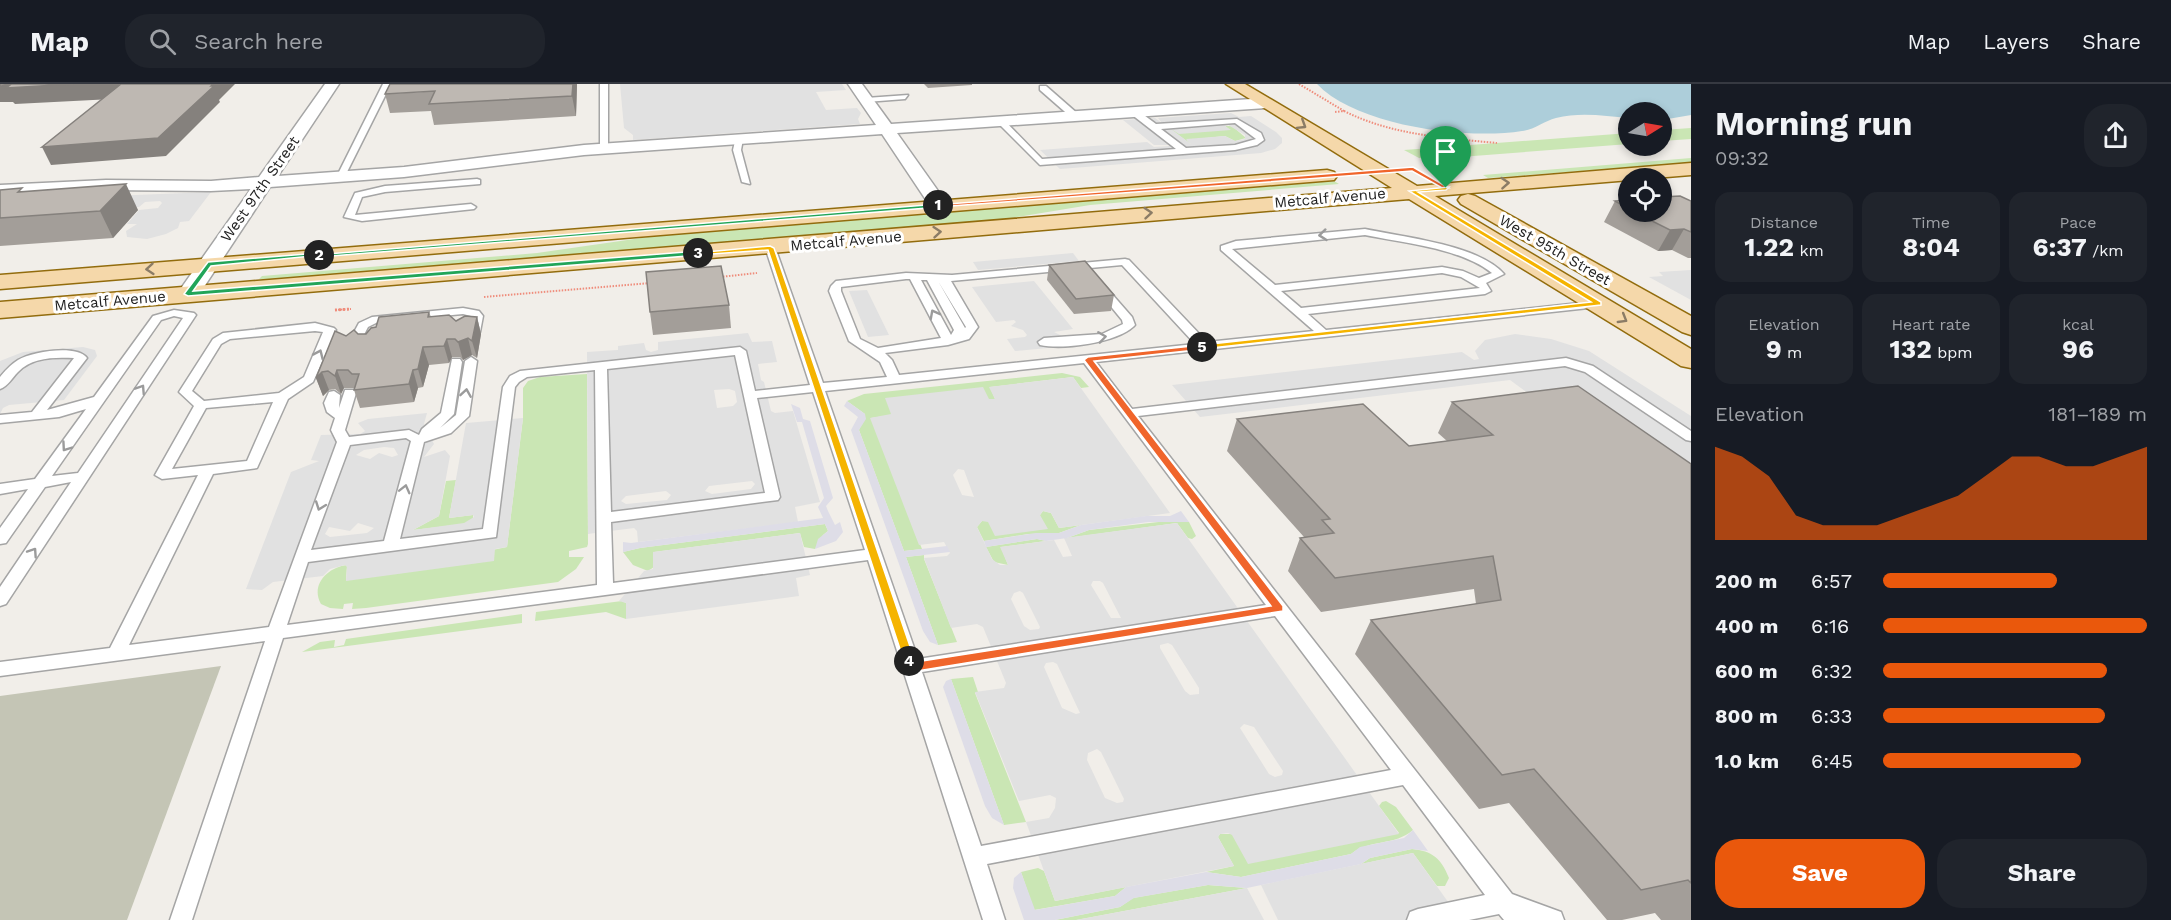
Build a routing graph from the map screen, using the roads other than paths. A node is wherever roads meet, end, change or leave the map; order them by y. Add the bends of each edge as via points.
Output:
1 (332, 84) edge
2 (387, 84) edge
3 (604, 84) edge
4 (855, 84) edge
5 (1234, 84) edge
6 (1263, 84) edge
7 (1043, 88) dead end
8 (905, 97) dead end
9 (866, 100) junction
10 (1266, 103) junction
11 (1134, 112) junction
12 (1075, 116) junction
13 (1000, 121) junction
14 (1154, 127) junction
15 (886, 129) junction
16 (1347, 132) dead end
17 (739, 139) junction
18 (604, 148) junction
19 (1184, 151) junction
20 (1691, 169) edge
21 (1380, 172) junction
22 (341, 176) junction
23 (1415, 178) junction
24 (266, 181) junction
25 (477, 182) dead end
26 (747, 182) dead end
27 (55, 188) junction
28 (1446, 188) junction
29 (0, 191) edge
30 (42, 199) edge
31 (939, 205) junction
32 (471, 207) dead end
33 (1346, 233) junction
34 (1364, 240) dead end
35 (1377, 242) dead end
36 (770, 248) junction
37 (208, 264) junction
38 (1082, 266) junction
39 (914, 276) junction
40 (931, 277) junction
41 (944, 278) junction
42 (1484, 281) junction
43 (0, 282) edge
44 (1272, 289) junction
45 (1418, 299) junction
46 (181, 304) junction
47 (1598, 304) junction
48 (0, 310) edge
49 (1299, 312) junction
50 (1447, 320) junction
51 (464, 321) edge
52 (1691, 327) edge
53 (476, 330) edge
54 (1324, 334) junction
55 (372, 335) edge
56 (949, 340) junction
57 (1044, 342) dead end
58 (352, 347) edge
59 (1205, 347) junction
60 (877, 352) junction
61 (1088, 360) junction
62 (1691, 360) edge
63 (471, 361) dead end
64 (456, 362) dead end
65 (601, 365) junction
66 (895, 381) junction
67 (0, 385) edge
68 (819, 390) junction
69 (350, 393) dead end
70 (334, 394) dead end
71 (751, 395) junction
72 (282, 397) junction
73 (99, 400) junction
74 (201, 405) junction
75 (1129, 413) junction
76 (36, 415) junction
77 (343, 417) junction
78 (0, 419) edge
79 (1691, 437) edge
80 (418, 440) junction
81 (344, 442) junction
82 (208, 470) junction
83 (84, 476) junction
84 (41, 482) junction
85 (0, 489) edge
86 (603, 518) junction
87 (0, 539) edge
88 (391, 545) junction
89 (874, 554) junction
90 (301, 557) junction
91 (604, 590) junction
92 (0, 600) edge
93 (1279, 609) junction
94 (277, 633) junction
95 (116, 653) junction
96 (911, 667) junction
97 (0, 669) edge
98 (1407, 776) junction
99 (974, 856) junction
100 (1504, 902) junction
101 (181, 920) edge
102 (994, 920) edge
103 (1418, 920) edge
104 (1518, 920) edge
105 (1553, 920) edge

1 - 24 street, West 97th Street
2 - 22 lane
3 - 18 lane
4 - 9 street
5 - 10 main road
6 - 16 main road
7 - 12 lane
8 - 9 lane
9 - 15 street
10 - 11 street
10 -> 21 main road
11 - 12 street
11 - 14 lane
12 - 13 street
13 - 15 street
13 - 19 lane via 1040,162
14 - 19 lane
14 - 19 lane via 1237,121 1260,138 1258,143 1245,146
15 - 17 street
15 - 31 street
17 - 18 street
17 - 26 lane via 737,150
18 - 22 street via 436,169
28 -> 20 main road, Metcalf Avenue
21 - 23 main road, Metcalf Avenue
21 - 31 main road, Metcalf Avenue
22 - 24 street
23 - 28 main road, Metcalf Avenue
36 -> 23 main road, Metcalf Avenue
23 - 47 main road, West 95th Street
24 - 27 street via 211,186
24 - 37 street, West 97th Street
25 - 32 lane via 385,189 358,195 349,217
27 - 29 street
27 - 30 lane
28 - 52 main road, West 95th Street
31 - 37 main road, Metcalf Avenue
33 - 34 lane
33 - 42 lane via 1365,232 1466,254 1497,272
33 -> 44 lane via 1225,248
35 - 42 lane via 1449,254 1468,264
36 - 46 main road, Metcalf Avenue
36 - 68 lane
37 -> 43 main road, Metcalf Avenue
37 - 46 street, West 97th Street
38 - 41 lane
57 -> 38 lane via 1112,335 1129,325
38 - 59 lane via 1125,262
39 - 40 lane
56 -> 39 lane
39 - 60 lane via 849,281 836,286 855,341
40 - 41 lane
40 - 56 lane via 960,330
41 - 56 lane via 972,327 965,336
42 - 44 lane via 1442,270
42 - 45 lane via 1485,291
44 - 49 lane
45 - 49 lane
45 - 50 lane
46 - 48 main road, Metcalf Avenue
46 - 73 lane via 157,318
83 -> 46 lane via 189,315
47 - 50 lane
47 -> 62 main road, West 95th Street
49 - 54 lane
50 - 54 lane
51 - 55 lane via 451,318 391,324
53 - 58 lane via 477,316 463,311 376,319 363,325
54 - 59 lane
56 - 60 lane
59 - 61 lane
60 - 66 lane via 886,360
61 - 66 lane
61 - 75 lane
80 -> 63 lane via 446,430 462,416
64 - 80 lane via 447,414
65 - 71 lane via 740,351
65 - 86 lane
65 - 88 lane via 541,371 514,379 509,387 490,533
66 - 68 lane
67 - 76 lane via 26,361 78,355 81,358
68 - 71 lane
68 - 89 lane
69 - 77 lane
70 - 77 lane via 332,409
71 - 86 lane via 773,497
72 - 74 lane
72 -> 74 lane via 309,379 330,330 315,327 227,336 217,342 185,392
72 - 82 lane via 252,465
73 - 76 lane
73 -> 84 lane
74 - 82 lane via 162,475
75 - 79 lane via 1566,362 1589,369
75 - 93 lane
76 - 78 lane
77 - 81 lane via 338,430
80 - 81 lane via 409,434
88 -> 80 lane
81 -> 90 lane
82 - 95 lane
83 - 84 lane
92 -> 83 lane
84 - 85 lane
84 - 87 lane
86 - 91 lane
88 - 90 lane
89 - 91 lane
89 - 96 lane
90 - 94 lane
91 - 94 lane
93 - 96 lane
93 - 98 lane
94 - 95 lane
94 - 101 lane
95 - 97 lane
96 - 99 lane
98 - 99 lane
98 - 100 lane
99 - 102 lane
100 - 103 lane
100 - 104 lane
100 - 105 lane

